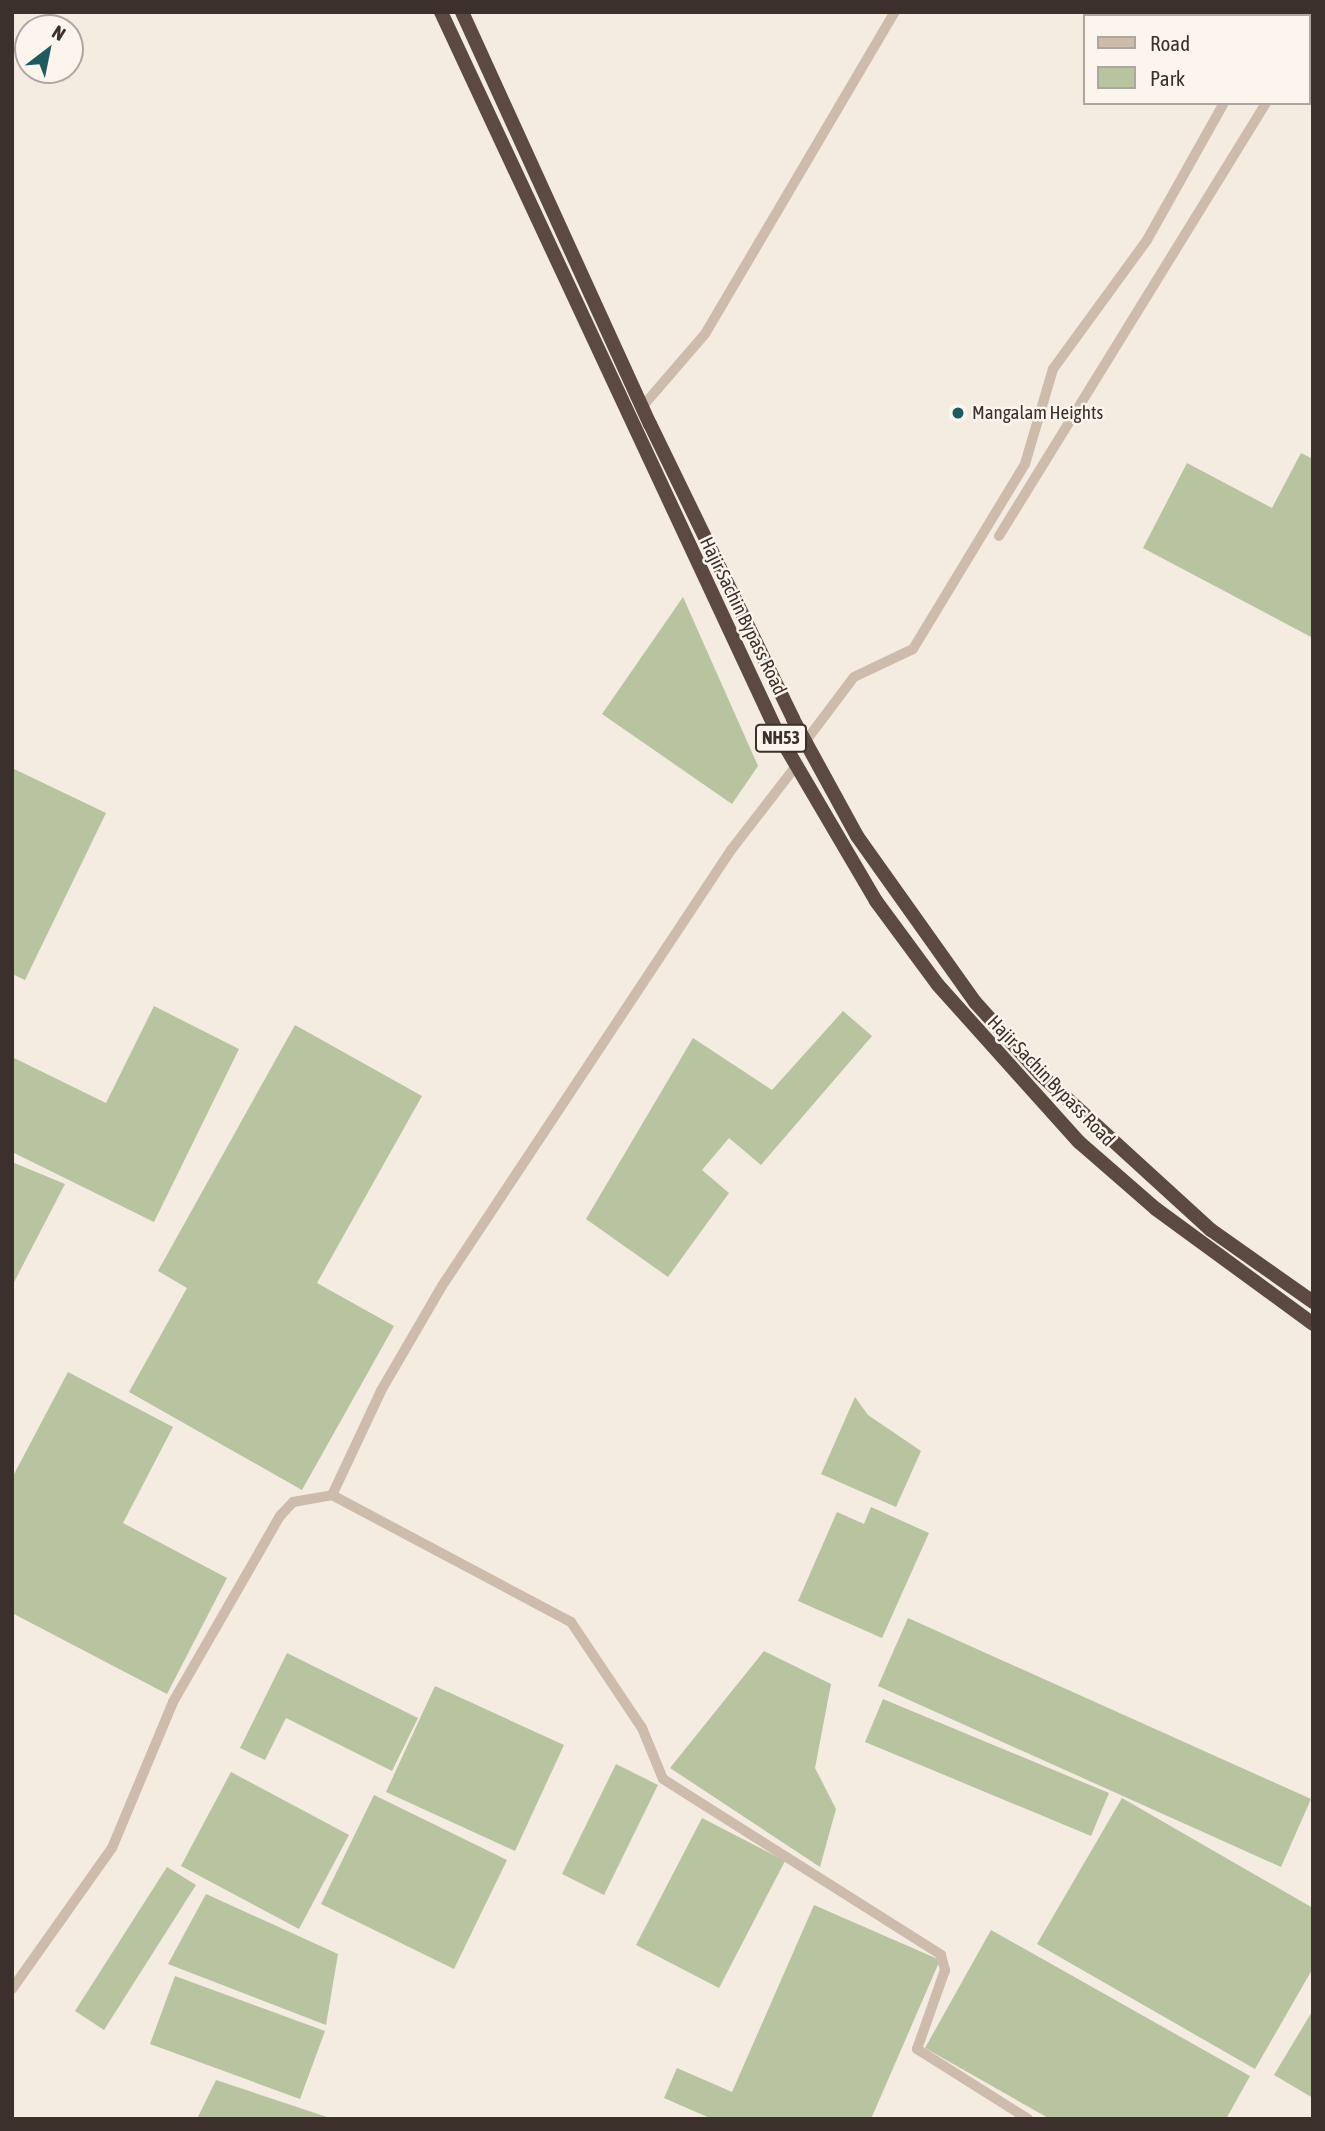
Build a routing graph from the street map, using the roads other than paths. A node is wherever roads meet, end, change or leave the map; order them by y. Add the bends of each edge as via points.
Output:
1 (441, 12) edge
2 (463, 12) edge
3 (895, 12) edge
4 (1223, 105) edge
5 (1265, 105) edge
6 (642, 407) junction
7 (999, 536) dead end
8 (805, 741) junction
9 (796, 766) junction
10 (1313, 1302) edge
11 (1313, 1324) edge
12 (332, 1495) junction
13 (12, 1989) edge
14 (1028, 2119) edge

1 - 9 highway, Hajir Sachin Bypass Road / NH53 via 649,467
2 - 6 highway, NH53
3 - 6 street via 705,334
4 - 8 street via 1147,240 1053,369 1025,464 913,649 900,661 854,677
5 - 7 street
6 - 8 highway, NH53
8 - 10 highway, NH53 via 919,928 1040,1074 1201,1222
9 - 11 highway, Hajir Sachin Bypass Road / NH53 via 876,901 1004,1063 1156,1209
9 - 12 street via 731,850 442,1286 380,1391
12 - 13 street via 293,1502 280,1516 173,1702 112,1848
12 - 14 street via 571,1622 642,1727 663,1779 941,1955 945,1970 917,2049

